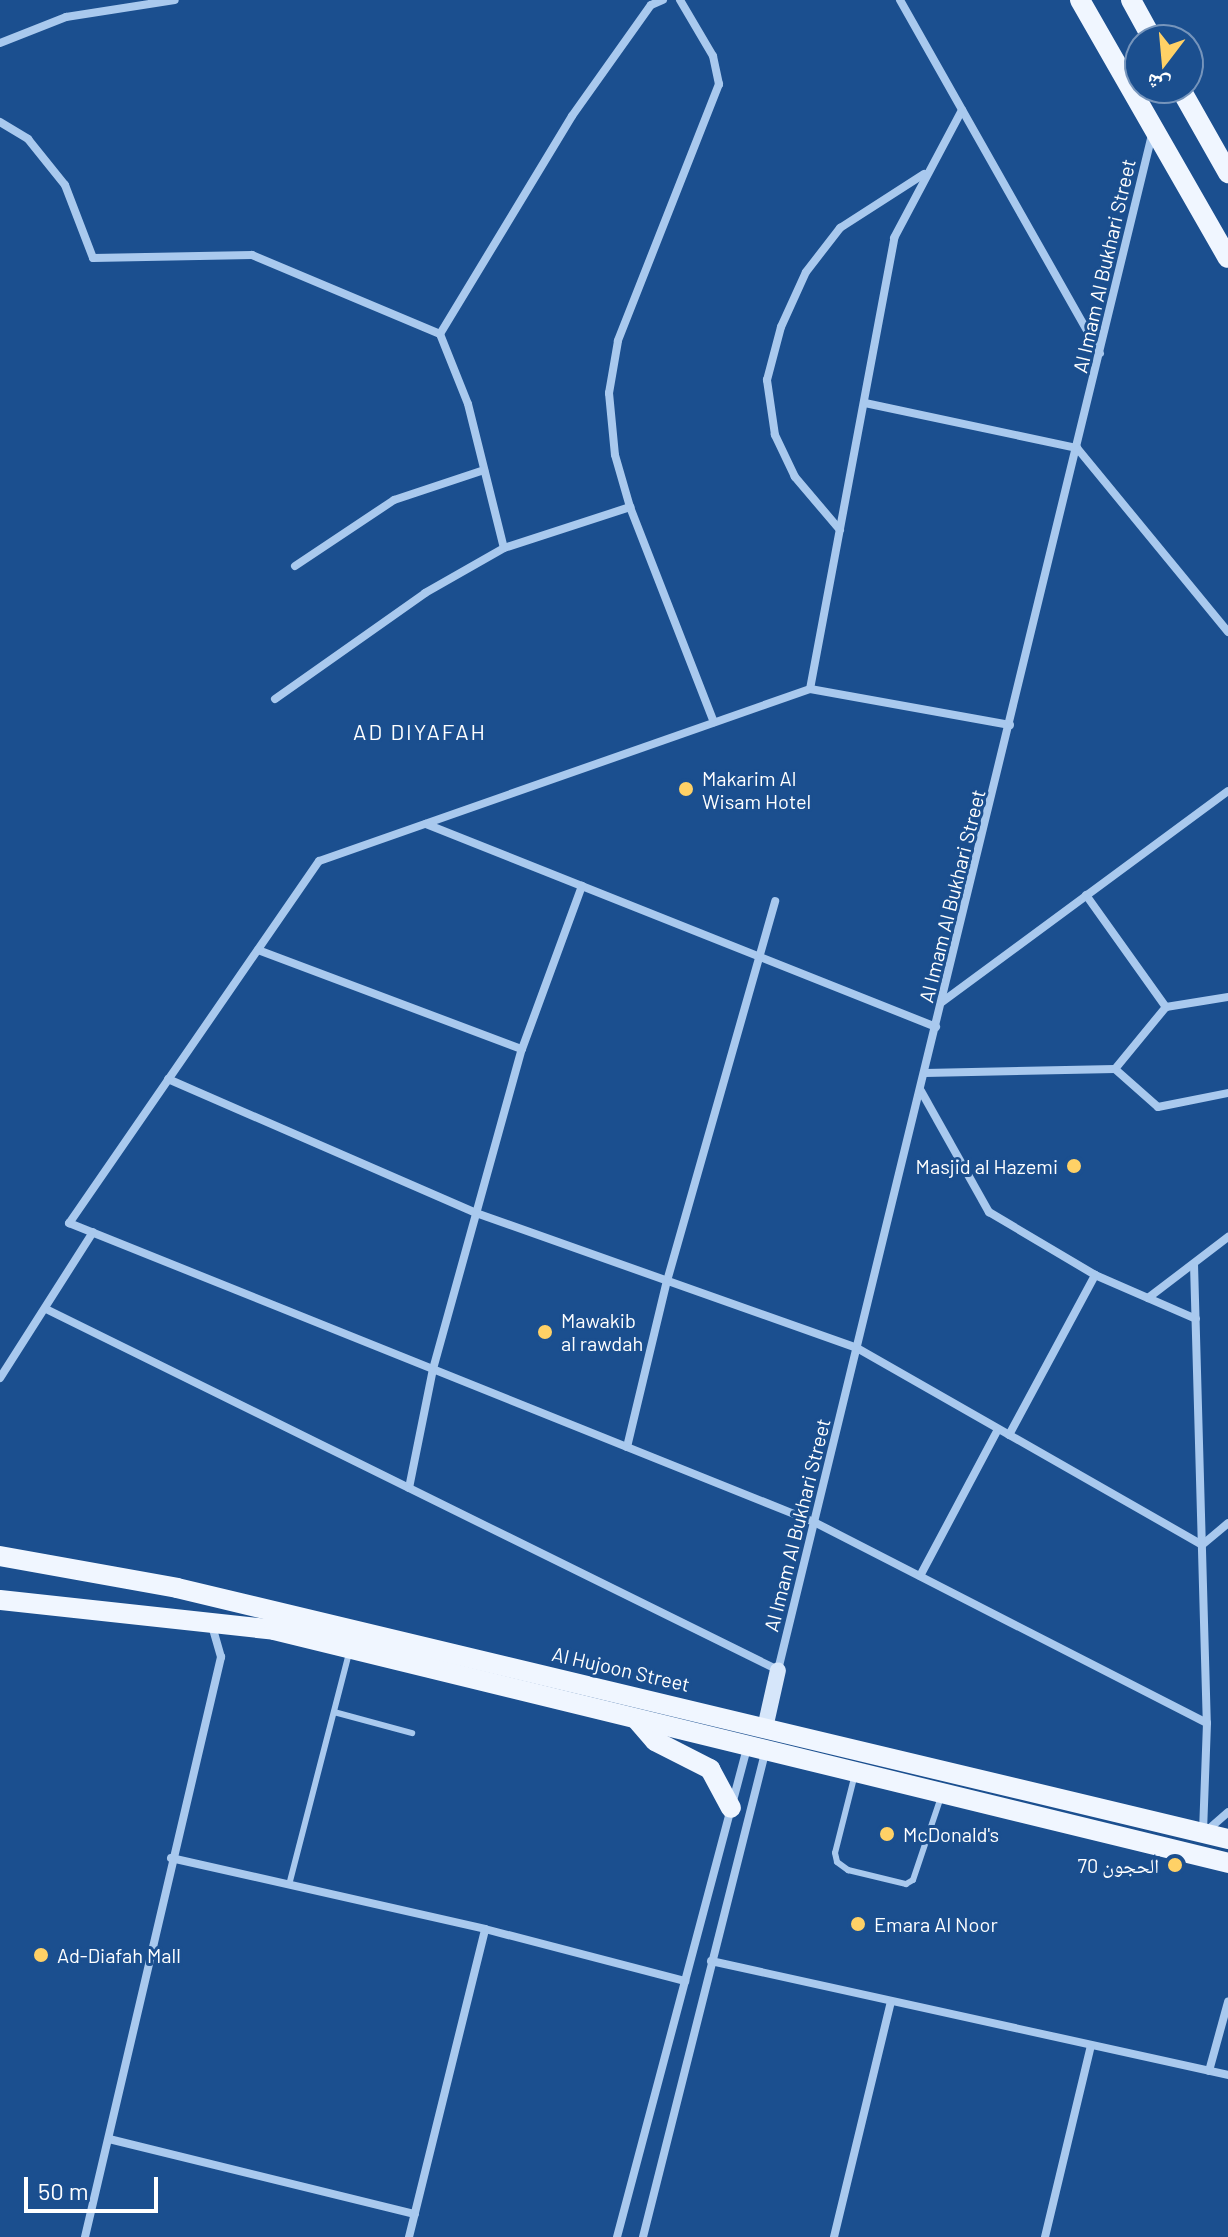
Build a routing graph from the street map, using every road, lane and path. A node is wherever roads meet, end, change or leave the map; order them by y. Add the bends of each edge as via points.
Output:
1 (175, 0) edge
2 (663, 0) edge
3 (680, 0) edge
4 (900, 0) edge
5 (1080, 0) edge
6 (1131, 0) edge
7 (1144, 24) edge
8 (0, 43) edge
9 (1189, 104) edge
10 (962, 110) junction
11 (0, 122) edge
12 (1153, 129) junction
13 (1228, 173) edge
14 (925, 174) junction
15 (1228, 258) edge
16 (440, 334) junction
17 (1100, 353) junction
18 (865, 403) junction
19 (1077, 448) junction
20 (484, 470) junction
21 (630, 507) junction
22 (840, 530) junction
23 (504, 548) junction
24 (295, 566) dead end
25 (1228, 632) edge
26 (810, 689) junction
27 (275, 699) dead end
28 (714, 722) junction
29 (1010, 725) junction
30 (1228, 791) edge
31 (426, 823) junction
32 (582, 886) junction
33 (1086, 895) junction
34 (775, 901) dead end
35 (258, 950) junction
36 (759, 955) junction
37 (1228, 997) edge
38 (942, 1002) junction
39 (1166, 1007) junction
40 (936, 1027) junction
41 (522, 1049) junction
42 (1115, 1069) junction
43 (925, 1073) junction
44 (168, 1079) junction
45 (921, 1091) junction
46 (1228, 1093) edge
47 (476, 1213) junction
48 (93, 1232) junction
49 (1228, 1237) edge
50 (1194, 1264) junction
51 (1095, 1275) junction
52 (667, 1281) junction
53 (1148, 1298) junction
54 (46, 1309) junction
55 (1196, 1319) junction
56 (857, 1348) junction
57 (433, 1369) junction
58 (0, 1378) edge
59 (998, 1429) junction
60 (1009, 1435) junction
61 (627, 1447) junction
62 (409, 1488) junction
63 (814, 1522) junction
64 (1228, 1523) edge
65 (1202, 1545) junction
66 (0, 1556) edge
67 (920, 1576) junction
68 (0, 1600) edge
69 (210, 1620) junction
70 (350, 1649) junction
71 (778, 1670) junction
72 (334, 1712) junction
73 (636, 1719) junction
74 (1207, 1723) junction
75 (412, 1733) dead end
76 (760, 1740) junction
77 (856, 1770) junction
78 (942, 1792) junction
79 (731, 1808) junction
80 (1228, 1812) edge
81 (1203, 1834) junction
82 (1228, 1839) edge
83 (171, 1858) junction
84 (1228, 1863) edge
85 (289, 1885) junction
86 (485, 1929) junction
87 (711, 1961) junction
88 (685, 1981) junction
89 (891, 2002) junction
90 (1228, 2002) edge
91 (1091, 2046) junction
92 (1209, 2071) junction
93 (1228, 2075) edge
94 (109, 2139) junction
95 (415, 2214) junction
96 (85, 2237) edge
97 (409, 2237) edge
98 (617, 2237) edge
99 (643, 2237) edge
100 (834, 2237) edge
101 (1045, 2237) edge

1 - 8 street via 66,17
2 - 16 street via 651,5 572,116
3 - 21 street via 713,56 719,84 618,341 609,393 615,455
4 - 10 street
5 - 12 main road
6 - 7 main road
9 - 13 main road
10 - 14 street
10 - 17 street
11 - 16 street via 28,139 65,185 93,258 252,255
12 - 15 main road
12 - 17 street, Al Imam Al Bukhari Street
14 - 18 street via 894,238
14 - 22 street via 840,228 806,272 781,327 767,380 775,435 795,477
16 - 20 street via 468,404
17 - 19 street, Al Imam Al Bukhari Street
18 - 19 street
18 - 22 street
19 - 25 street
19 - 29 street, Al Imam Al Bukhari Street
20 - 23 street
20 - 24 street via 394,500
21 - 23 street
21 - 28 street
22 - 26 street
23 - 27 street via 425,593
26 - 28 street
26 - 29 street
28 - 31 street
29 - 38 street, Al Imam Al Bukhari Street
30 - 33 street
31 - 32 street
31 - 35 street via 319,861
32 - 36 street
32 - 41 street
33 - 38 street
33 - 39 street
34 - 36 street
35 - 41 street
35 - 44 street
36 - 40 street
36 - 52 street
37 - 39 street
38 - 40 street, Al Imam Al Bukhari Street
39 - 42 street
40 - 43 street, Al Imam Al Bukhari Street
41 - 47 street
42 - 43 street
42 - 46 street via 1158,1107
43 - 45 street, Al Imam Al Bukhari Street
44 - 47 street
44 - 48 street via 69,1223
45 - 51 street via 989,1212
45 - 56 street, Al Imam Al Bukhari Street
47 - 52 street
47 - 57 street
48 - 54 street
48 - 57 street
49 - 50 street
50 - 53 street
50 - 55 street
51 - 53 street
51 - 60 street
52 - 56 street
52 - 61 street
53 - 55 street
54 - 58 street
54 - 62 street
55 - 65 street
56 - 59 street
56 - 63 street, Al Imam Al Bukhari Street
57 - 61 street
57 - 62 street
59 - 60 street
59 - 67 street
60 - 65 street
61 - 63 street
62 - 71 street
63 - 67 street
63 - 71 street, Al Imam Al Bukhari Street
64 - 65 street
65 - 74 street
66 - 76 main road, Al Hujoon Street via 177,1588
67 - 74 street
68 - 69 main road, Al Hujoon Street
69 - 70 main road, Al Hujoon Street
69 - 83 street via 221,1657
70 - 72 lane
70 - 73 main road, Al Hujoon Street
71 - 76 street
72 - 75 lane
72 - 85 lane
73 - 76 main road, Al Hujoon Street
73 - 79 main road via 655,1741 710,1769
74 - 81 street
76 - 77 main road, Al Hujoon Street
76 - 79 street
76 - 81 main road, Al Hujoon Street
76 - 87 street
77 - 78 main road, Al Hujoon Street
77 - 78 lane via 835,1853 848,1870 906,1884 913,1880
78 - 84 main road, Al Hujoon Street
79 - 88 street
80 - 81 street
81 - 82 main road, Al Hujoon Street
83 - 85 street
83 - 94 street
85 - 86 street
86 - 88 street
86 - 95 street
87 - 89 street
87 - 99 street
88 - 98 street
89 - 91 street
89 - 100 street
90 - 92 street
91 - 92 street
91 - 101 street
92 - 93 street
94 - 95 street
94 - 96 street
95 - 97 street

